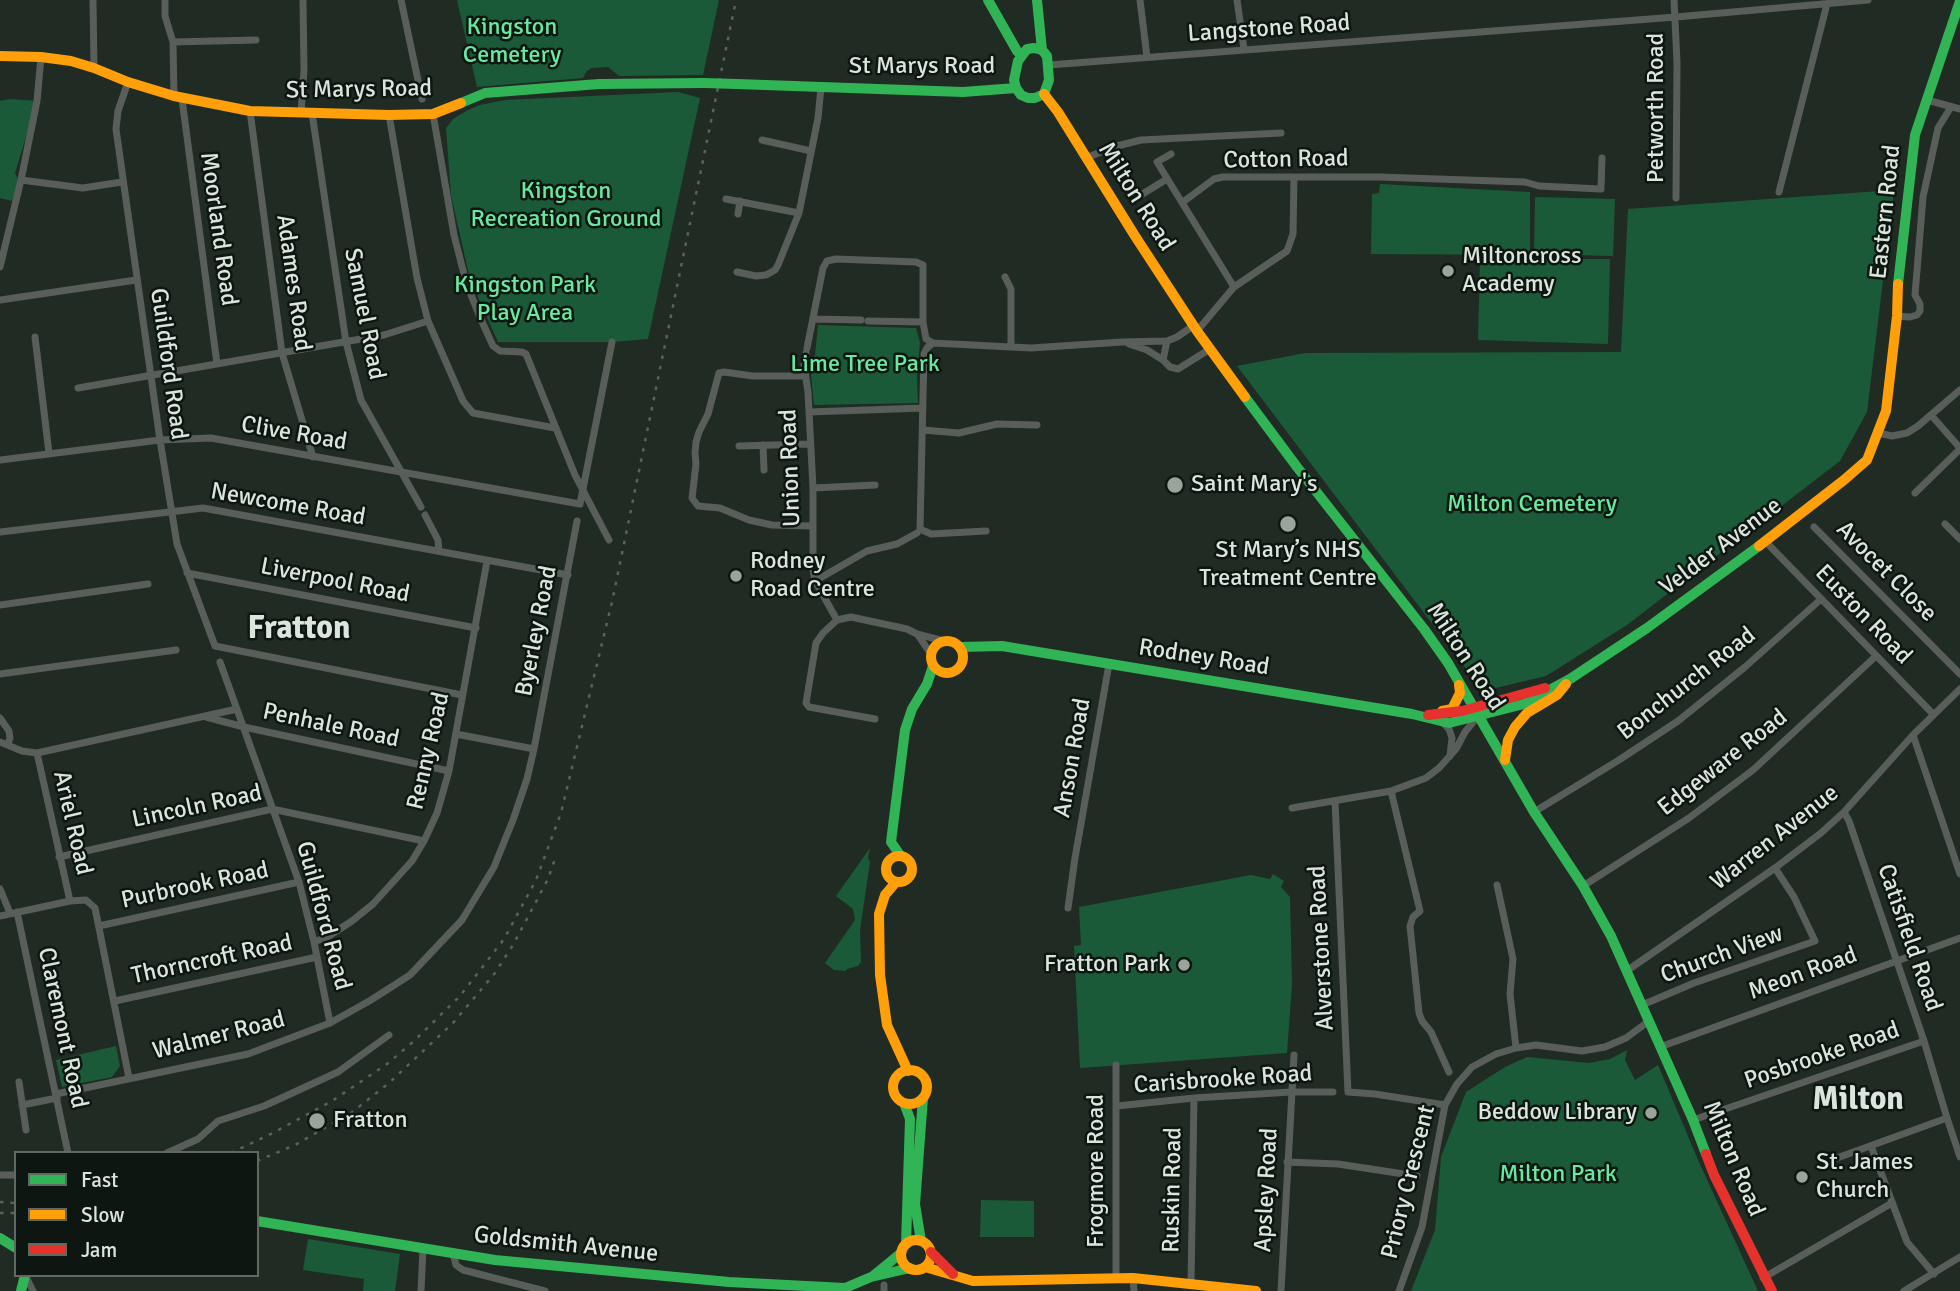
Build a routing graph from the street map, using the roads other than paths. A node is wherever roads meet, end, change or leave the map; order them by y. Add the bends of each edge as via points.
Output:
1 (93, 0) edge
2 (165, 0) edge
3 (303, 0) edge
4 (401, 0) edge
5 (988, 0) edge
6 (1037, 0) edge
7 (1140, 0) edge
8 (1237, 0) edge
9 (1675, 0) edge
10 (1868, 0) edge
11 (1960, 1) edge
12 (1827, 4) junction
13 (1676, 17) junction
14 (256, 40) dead end
15 (173, 42) junction
16 (1244, 49) junction
17 (1042, 50) junction
18 (1022, 55) junction
19 (0, 56) edge
20 (41, 57) junction
21 (1147, 57) junction
22 (1049, 65) junction
23 (94, 68) junction
24 (128, 82) junction
25 (821, 87) junction
26 (1016, 88) junction
27 (1044, 94) junction
28 (177, 97) junction
29 (422, 99) dead end
30 (1927, 100) junction
31 (1956, 108) edge
32 (250, 111) junction
33 (307, 113) junction
34 (433, 114) junction
35 (389, 116) junction
36 (1281, 133) dead end
37 (762, 140) dead end
38 (811, 151) junction
39 (1171, 154) dead end
40 (1086, 158) junction
41 (1602, 158) dead end
42 (1294, 177) junction
43 (1167, 178) junction
44 (21, 180) junction
45 (122, 183) junction
46 (1779, 191) dead end
47 (1136, 198) dead end
48 (1676, 198) dead end
49 (726, 199) dead end
50 (740, 201) junction
51 (1183, 202) junction
52 (799, 213) junction
53 (738, 214) dead end
54 (0, 267) edge
55 (737, 272) dead end
56 (1004, 277) dead end
57 (136, 280) junction
58 (1234, 287) junction
59 (0, 300) edge
60 (1897, 316) junction
61 (813, 319) junction
62 (428, 321) junction
63 (923, 322) junction
64 (1195, 328) junction
65 (36, 337) dead end
66 (1167, 341) junction
67 (346, 342) junction
68 (612, 342) dead end
69 (1122, 342) junction
70 (933, 343) junction
71 (1011, 345) junction
72 (1210, 349) junction
73 (282, 353) junction
74 (1163, 360) junction
75 (217, 364) junction
76 (150, 375) junction
77 (805, 376) junction
78 (78, 388) dead end
79 (1960, 390) edge
80 (923, 408) junction
81 (808, 412) junction
82 (1931, 415) junction
83 (1037, 425) dead end
84 (555, 428) junction
85 (923, 430) junction
86 (1878, 433) junction
87 (160, 440) junction
88 (809, 444) junction
89 (763, 445) junction
90 (739, 446) dead end
91 (1960, 449) edge
92 (49, 453) junction
93 (313, 457) junction
94 (0, 460) edge
95 (764, 470) dead end
96 (401, 473) junction
97 (875, 485) dead end
98 (813, 488) junction
99 (582, 491) junction
100 (1915, 494) dead end
101 (171, 511) junction
102 (577, 521) dead end
103 (1945, 524) dead end
104 (813, 526) junction
105 (1814, 527) dead end
106 (0, 531) edge
107 (919, 531) junction
108 (986, 531) dead end
109 (1960, 539) edge
110 (609, 540) dead end
111 (1765, 541) junction
112 (439, 551) junction
113 (487, 561) junction
114 (187, 573) junction
115 (568, 575) junction
116 (815, 581) junction
117 (148, 584) dead end
118 (1820, 600) junction
119 (0, 605) edge
120 (837, 620) junction
121 (476, 628) junction
122 (917, 634) junction
123 (944, 641) junction
124 (989, 645) junction
125 (960, 647) junction
126 (176, 650) dead end
127 (931, 654) junction
128 (1877, 656) junction
129 (963, 661) junction
130 (220, 662) dead end
131 (1108, 664) junction
132 (933, 666) junction
133 (0, 674) edge
134 (950, 674) junction
135 (1960, 674) edge
136 (1570, 679) junction
137 (1458, 680) junction
138 (1960, 689) edge
139 (463, 695) junction
140 (917, 699) junction
141 (237, 709) junction
142 (1476, 712) junction
143 (1412, 714) junction
144 (1933, 714) junction
145 (206, 716) junction
146 (0, 718) edge
147 (875, 719) dead end
148 (1442, 722) junction
149 (244, 727) junction
150 (456, 734) junction
151 (1913, 735) junction
152 (4, 743) edge
153 (534, 749) junction
154 (37, 753) junction
155 (1450, 756) junction
156 (1505, 760) junction
157 (449, 771) junction
158 (1391, 791) junction
159 (1335, 801) junction
160 (1292, 808) dead end
161 (272, 809) junction
162 (1534, 812) junction
163 (1844, 812) junction
164 (424, 841) junction
165 (900, 855) junction
166 (59, 857) junction
167 (1775, 868) junction
168 (1960, 874) edge
169 (299, 882) junction
170 (896, 882) junction
171 (1497, 885) dead end
172 (1583, 886) junction
173 (0, 890) edge
174 (70, 901) junction
175 (1068, 908) dead end
176 (14, 913) junction
177 (0, 916) edge
178 (99, 926) junction
179 (1960, 938) edge
180 (314, 942) junction
181 (317, 957) junction
182 (1897, 961) junction
183 (1628, 970) junction
184 (115, 1001) junction
185 (1642, 1006) junction
186 (1649, 1021) junction
187 (330, 1023) junction
188 (388, 1035) dead end
189 (1924, 1041) junction
190 (1660, 1047) junction
191 (1517, 1048) junction
192 (1294, 1055) dead end
193 (1116, 1065) dead end
194 (908, 1071) junction
195 (1449, 1072) dead end
196 (129, 1079) junction
197 (19, 1082) dead end
198 (1292, 1092) junction
199 (1333, 1092) dead end
200 (1348, 1092) joint
201 (57, 1096) junction
202 (923, 1098) junction
203 (1194, 1098) junction
204 (904, 1103) junction
205 (22, 1105) junction
206 (1445, 1105) junction
207 (1117, 1106) junction
208 (1947, 1118) junction
209 (1693, 1120) junction
210 (26, 1130) dead end
211 (1871, 1146) junction
212 (68, 1151) edge
213 (171, 1151) edge
214 (1960, 1157) edge
215 (1287, 1162) junction
216 (1826, 1162) dead end
217 (1417, 1177) dead end
218 (1892, 1203) junction
219 (259, 1221) edge
220 (922, 1241) junction
221 (423, 1248) junction
222 (904, 1248) junction
223 (931, 1252) junction
224 (453, 1253) junction
225 (1960, 1257) edge
226 (495, 1260) junction
227 (925, 1267) junction
228 (910, 1268) junction
229 (1934, 1274) junction
230 (492, 1277) junction
231 (871, 1277) junction
232 (956, 1277) junction
233 (1116, 1278) junction
234 (1763, 1278) junction
235 (1133, 1279) junction
236 (1191, 1283) junction
237 (804, 1289) edge
238 (421, 1291) edge
239 (545, 1291) edge
240 (1134, 1291) edge
241 (1256, 1291) edge
242 (1281, 1291) edge
243 (1399, 1291) edge
244 (1772, 1291) edge
245 (1904, 1291) edge

1 - 23 street
2 - 15 street, Moorland Road
3 - 33 street, Samuel Road
4 - 29 street
5 - 18 main road
6 - 17 main road
7 - 21 street
8 - 16 street
9 - 13 street, Petworth Road
10 - 12 street, Langstone Road
11 - 30 main road, Eastern Road
12 - 13 street, Langstone Road
12 - 46 street
13 - 16 street, Langstone Road
13 - 48 street, Petworth Road
14 - 15 street
15 - 28 street, Moorland Road
16 - 21 street, Langstone Road
17 - 18 main road via 1034,48
17 - 22 main road
18 - 26 main road via 1015,72
19 - 20 main road, St Marys Road
20 - 23 main road, St Marys Road
20 - 44 street
21 - 22 street, Langstone Road
22 - 27 main road
23 - 24 main road, St Marys Road
24 - 28 main road, St Marys Road
24 - 45 street, Guildford Road via 116,129
25 - 26 main road, St Marys Road via 963,92
25 - 34 main road, St Marys Road, bridge via 622,83 485,93
25 - 38 street
26 - 27 main road via 1028,98
27 - 40 main road, Milton Road
28 - 32 main road, St Marys Road
28 - 75 street, Moorland Road
30 - 31 street
30 - 60 main road, Eastern Road via 1915,135
31 - 60 street via 1938,128 1923,197 1915,295 1920,311 1910,317
32 - 33 main road, St Marys Road
32 - 73 street, Adames Road
33 - 35 main road, St Marys Road
33 - 67 street, Samuel Road
34 - 35 main road, St Marys Road
34 - 84 street via 466,282 493,346 526,354
35 - 62 street
36 - 40 street via 1142,140
37 - 38 street
38 - 52 street
39 - 43 street via 1157,162
40 - 64 main road, Milton Road
41 - 42 street, Cotton Road via 1601,189 1525,182
42 - 51 street, Cotton Road via 1214,179
42 - 58 street via 1293,234 1287,251
43 - 47 street
43 - 51 street
44 - 45 street via 83,188
44 - 54 street
45 - 57 street, Guildford Road
49 - 50 street
50 - 52 street
50 - 53 street
51 - 58 street
52 - 55 street via 775,270 756,276
56 - 71 street via 1011,289
57 - 59 street
57 - 76 street, Guildford Road
58 - 64 street
60 - 86 main road, Eastern Road via 1886,411
61 - 63 street
61 - 63 street, Union Road via 823,268 836,259 923,265
61 - 77 street, Union Road
62 - 67 street
62 - 84 street via 463,401 473,413
63 - 70 street, Union Road via 926,339
64 - 66 street
64 - 72 main road, Milton Road
65 - 92 street
66 - 69 street
66 - 74 street
67 - 73 street
67 - 96 street, Samuel Road via 361,400
68 - 99 street
69 - 71 street via 1031,348
69 - 74 street
70 - 71 street
70 - 80 street via 925,354
72 - 74 street via 1178,369
72 - 137 main road, Milton Road
73 - 75 street
73 - 93 street, Adames Road
75 - 76 street
76 - 78 street
76 - 87 street, Guildford Road
77 - 81 street, Union Road
77 - 104 street via 719,373 699,432 692,498 698,506 720,508 749,520
79 - 82 street
80 - 81 street
80 - 85 street
81 - 88 street, Union Road
82 - 86 street via 1907,433
82 - 91 street
83 - 85 street via 997,424 959,433
84 - 99 street
85 - 107 street
86 - 111 main road, Velder Avenue via 1867,460
87 - 92 street, Clive Road
87 - 93 street, Clive Road via 211,438
87 - 101 street, Guildford Road
88 - 89 street
88 - 98 street, Union Road
89 - 90 street
89 - 95 street
91 - 100 street
92 - 94 street, Clive Road
93 - 96 street, Clive Road
96 - 99 street, Clive Road via 580,504
96 - 112 street, Samuel Road via 439,540
97 - 98 street
98 - 104 street, Union Road
99 - 110 street
101 - 106 street, Newcome Road
101 - 112 street, Newcome Road via 203,508
101 - 114 street, Guildford Road
102 - 115 street, Byerley Road
103 - 109 street
104 - 116 street, Union Road
105 - 135 street, Avocet Close
107 - 108 street
107 - 116 street via 897,544 867,551
111 - 118 street, Euston Road
111 - 136 main road, Velder Avenue
112 - 113 street, Newcome Road
113 - 115 street, Newcome Road
113 - 121 street, Renny Road
114 - 121 street, Liverpool Road
114 - 139 street, Guildford Road via 215,646
115 - 153 street, Byerley Road
116 - 120 street, Union Road
117 - 119 street
118 - 128 street, Euston Road
118 - 162 street, Bonchurch Road via 1678,721
120 - 122 street via 850,617
120 - 147 street via 816,643 806,703
121 - 139 street, Renny Road
122 - 123 street
122 - 127 street
123 - 125 main road
123 - 127 main road
124 - 125 main road, Rodney Road
124 - 129 main road
124 - 131 main road, Rodney Road
125 - 129 main road
126 - 133 street
127 - 132 main road
128 - 144 street, Euston Road
128 - 172 street, Edgeware Road via 1753,770 1689,818
129 - 134 main road
130 - 141 street, Guildford Road
131 - 143 main road, Rodney Road
131 - 175 street, Anson Road
132 - 134 main road
132 - 140 main road
134 - 140 main road
136 - 142 main road, Velder Avenue
136 - 156 main road, Velder Avenue via 1557,695 1527,713 1515,727
137 - 142 main road, Milton Road
137 - 143 main road, Rodney Road via 1460,693 1452,709
138 - 144 street, Warren Avenue
139 - 150 street, Renny Road
140 - 165 main road via 905,730 892,828 891,842
141 - 145 street, Penhale Road
141 - 149 street, Guildford Road
142 - 143 main road, Rodney Road
142 - 148 main road, Rodney Road
142 - 155 street
142 - 156 main road, Milton Road
143 - 148 main road, Rodney Road
144 - 151 street, Warren Avenue
145 - 149 street, Penhale Road
145 - 154 street, Penhale Road
146 - 152 street via 9,731 10,738
148 - 155 street via 1452,738
149 - 157 street, Penhale Road
149 - 161 street, Guildford Road
150 - 153 street
150 - 157 street, Renny Road
151 - 163 street, Warren Avenue
151 - 168 street
152 - 154 street, Penhale Road
153 - 187 street, Walmer Road via 494,867 462,920 410,975
154 - 166 street, Ariel Road
155 - 158 street via 1426,778
156 - 162 main road, Milton Road
157 - 164 street, Renny Road
158 - 159 street
158 - 195 street via 1420,911 1410,926 1419,1013
159 - 160 street
159 - 200 street, Alverstone Road
161 - 164 street, Lincoln Road
161 - 166 street, Lincoln Road
161 - 169 street, Guildford Road
162 - 172 main road, Milton Road
163 - 167 street, Warren Avenue
163 - 182 street, Catisfield Road
164 - 180 street, Renny Road via 373,904
165 - 170 main road via 888,861 886,869
165 - 170 main road via 911,861 913,871 908,879
166 - 174 street, Ariel Road
167 - 183 street, Warren Avenue
167 - 185 street, Church View via 1815,941
169 - 178 street, Purbrook Road
169 - 180 street, Guildford Road
170 - 194 main road via 885,895 879,914 880,975 887,1025
171 - 191 street via 1513,959 1510,994
172 - 183 main road, Milton Road
173 - 176 street, Claremont Road
174 - 176 street
174 - 178 street via 86,900 95,908
176 - 177 street
176 - 201 street, Claremont Road
178 - 184 street
179 - 182 street, Meon Road
180 - 181 street, Guildford Road
181 - 184 street, Thorncroft Road
181 - 187 street, Guildford Road
182 - 189 street, Catisfield Road
182 - 190 street, Meon Road
183 - 185 main road, Milton Road
184 - 196 street
185 - 186 main road, Milton Road
186 - 190 main road, Milton Road
186 - 191 street, Priory Crescent via 1605,1047 1582,1051 1536,1045
187 - 196 street, Walmer Road via 248,1054
188 - 213 street via 338,1072 264,1106 218,1121 198,1139
189 - 208 street, Catisfield Road
189 - 209 street, Posbrooke Road
190 - 209 main road, Milton Road
191 - 206 street, Priory Crescent via 1472,1067
192 - 198 street, Apsley Road
193 - 207 street, Frogmore Road
194 - 202 main road via 923,1077 927,1088
194 - 204 main road via 894,1084 896,1097
196 - 201 street, Walmer Road
197 - 205 street
198 - 199 street, Carisbrooke Road
198 - 203 street, Carisbrooke Road
198 - 215 street, Apsley Road
200 - 206 street, Carisbrooke Road
201 - 205 street, Walmer Road
201 - 212 street, Claremont Road
202 - 204 main road via 914,1104
202 - 220 main road via 915,1204
203 - 207 street, Carisbrooke Road
203 - 236 street, Ruskin Road
204 - 222 main road via 910,1119
205 - 210 street
206 - 243 street, Priory Crescent via 1422,1227
207 - 233 street, Frogmore Road
208 - 211 street
208 - 214 street, Catisfield Road
209 - 234 main road, Milton Road
211 - 216 street
211 - 218 street
215 - 217 street via 1338,1164
215 - 242 street, Apsley Road
218 - 229 street via 1907,1242
218 - 234 street
219 - 221 main road, Goldsmith Avenue
220 - 222 main road
220 - 223 main road
221 - 224 main road, Goldsmith Avenue
221 - 238 street
222 - 228 main road via 903,1262
222 - 231 main road, Goldsmith Avenue
223 - 227 main road
223 - 232 main road
224 - 226 main road, Goldsmith Avenue
224 - 230 street via 463,1270
225 - 229 street
226 - 230 street
226 - 237 main road, Goldsmith Avenue
227 - 228 main road
227 - 232 main road
228 - 231 main road, Goldsmith Avenue
229 - 245 street
230 - 239 street
231 - 237 main road, Goldsmith Avenue via 845,1288
232 - 233 main road via 973,1281
233 - 235 main road
234 - 244 main road, Milton Road
235 - 236 main road
235 - 240 street
236 - 241 main road

